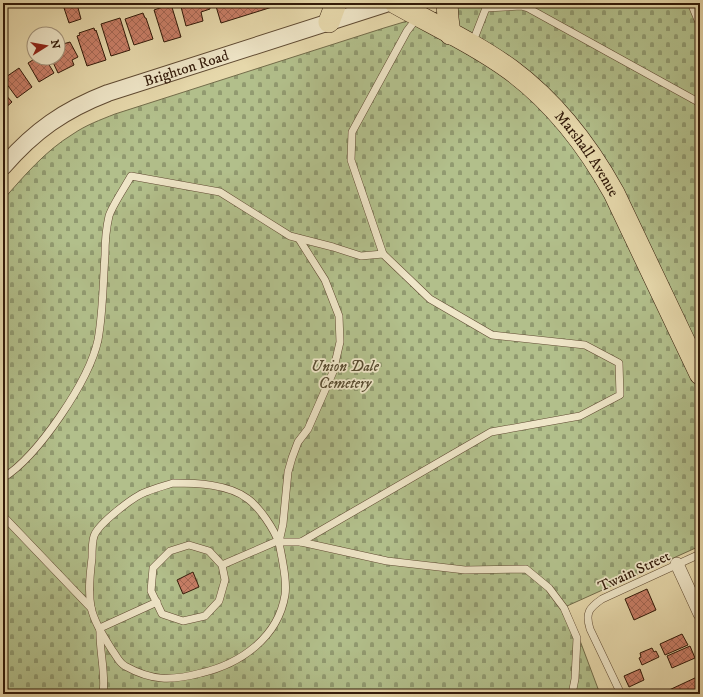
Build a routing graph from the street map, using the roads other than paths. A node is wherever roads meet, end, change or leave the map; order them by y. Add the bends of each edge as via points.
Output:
1 (336, 3) edge
2 (389, 3) edge
3 (395, 3) edge
4 (447, 3) edge
5 (691, 3) edge
6 (485, 5) edge
7 (419, 16) junction
8 (329, 22) junction
9 (700, 25) edge
10 (450, 34) junction
11 (471, 46) junction
12 (700, 103) edge
13 (3, 167) edge
14 (299, 238) junction
15 (382, 254) junction
16 (700, 374) edge
17 (3, 478) edge
18 (3, 516) edge
19 (279, 542) junction
20 (301, 542) junction
21 (700, 554) edge
22 (677, 564) junction
23 (222, 565) junction
24 (157, 602) junction
25 (91, 608) junction
26 (700, 614) edge
27 (100, 628) junction
28 (103, 694) edge
29 (572, 694) edge
30 (621, 694) edge

1 - 8 main road
2 - 8 street, Brighton Road
3 - 7 main road, Marshall Avenue
4 - 10 main road
5 - 9 lane
6 - 11 lane
6 - 12 lane via 528,8
7 - 10 main road, Marshall Avenue
7 - 15 lane via 407,31 352,132 351,160
8 - 13 street, Brighton Road via 84,102 43,128
10 - 11 main road, Marshall Avenue
11 - 16 main road, Marshall Avenue via 512,71 550,105 587,149 614,193
14 - 15 lane via 361,256
14 - 17 lane via 290,236 220,192 131,176 109,215 101,320 90,364 77,390 48,434 20,465
14 - 19 lane via 325,280 340,316 340,342 333,372 292,458
15 - 20 lane via 430,299 492,335 584,345 619,363 620,395 580,416 491,432
18 - 25 lane
19 - 20 lane
19 - 23 lane
19 - 25 lane via 265,518 248,499 237,493 216,486 191,483 173,483 144,492 104,522 94,535 89,578
19 - 27 lane via 285,595 274,626 252,651 214,670 187,677 158,679 137,672 122,664
20 - 29 lane via 387,561 465,570 526,569 549,588 564,608 577,638
21 - 22 lane, Twain Street
22 - 26 street
22 - 30 lane, Twain Street via 602,599 589,611 587,619 590,629
23 - 24 lane via 225,580 219,601 205,616 182,621 162,614
23 - 24 lane via 209,551 189,545 170,551 154,568 151,592
24 - 27 lane
25 - 27 lane
27 - 28 lane via 105,684

